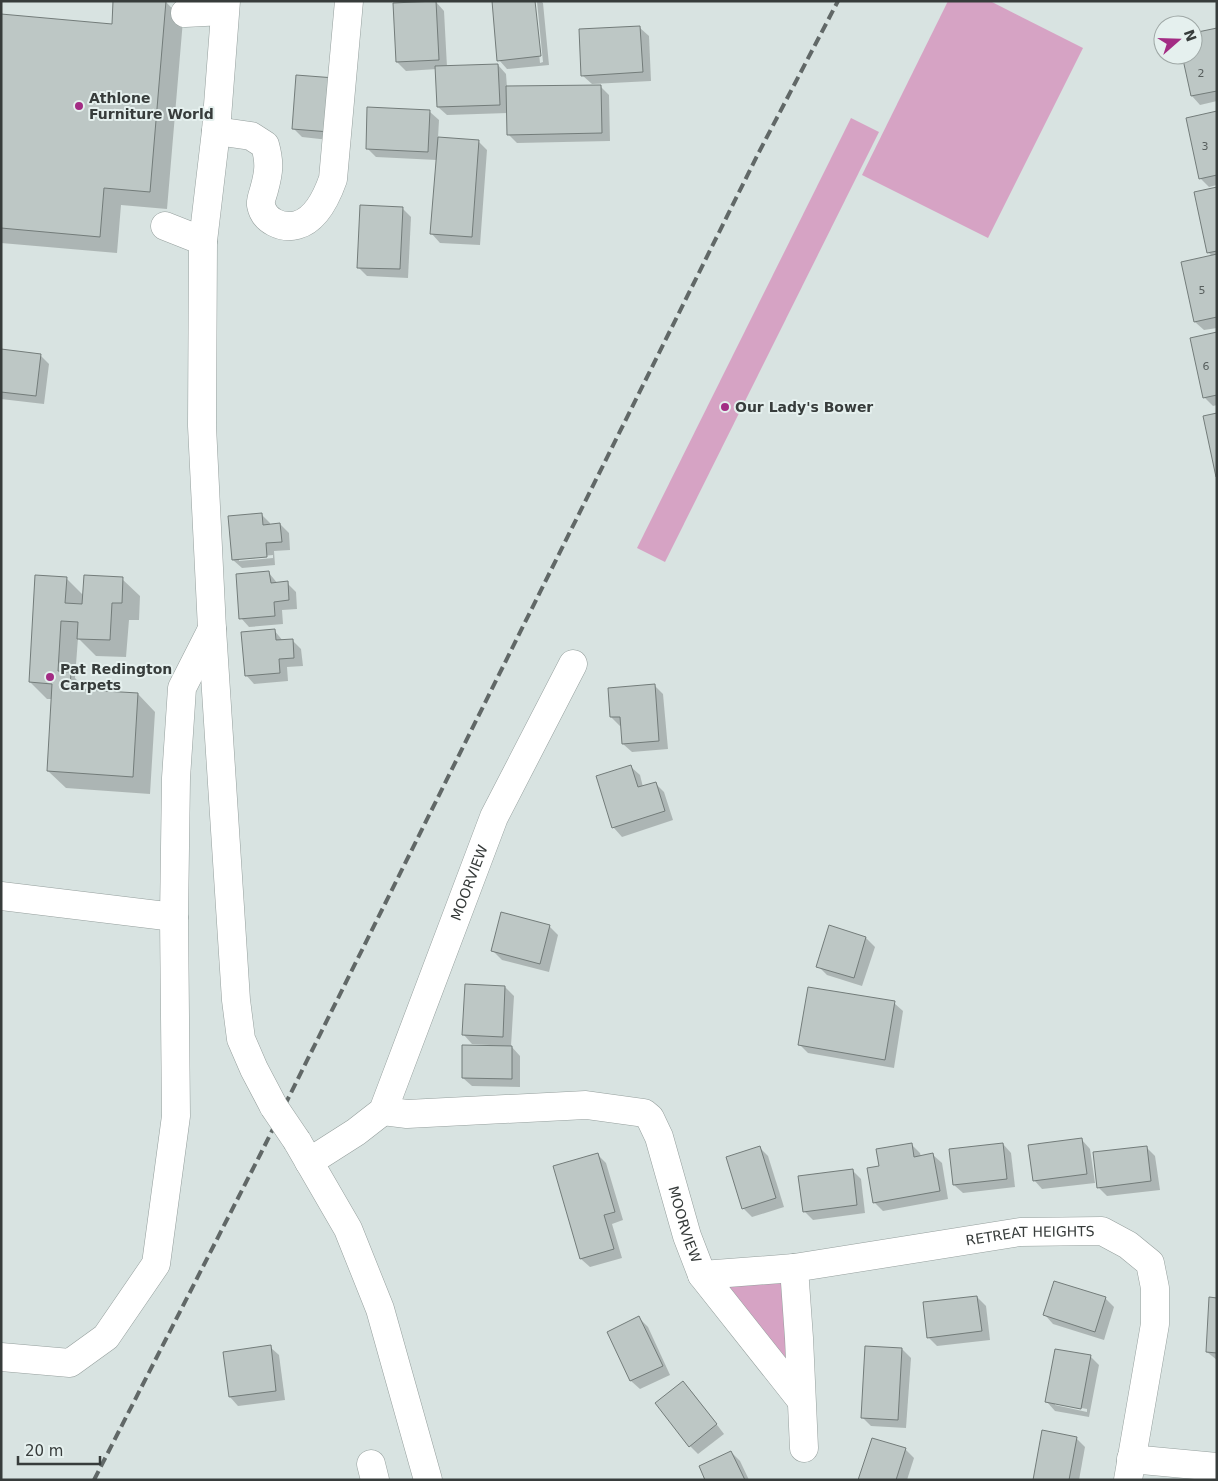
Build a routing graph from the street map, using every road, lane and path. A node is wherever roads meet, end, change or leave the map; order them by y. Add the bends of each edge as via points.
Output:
1 (349, 1) edge
2 (225, 6) edge
3 (185, 13) dead end
4 (216, 131) junction
5 (164, 226) dead end
6 (203, 241) junction
7 (212, 629) junction
8 (573, 664) dead end
9 (1, 896) edge
10 (174, 917) junction
11 (383, 1111) junction
12 (303, 1152) junction
13 (794, 1268) junction
14 (702, 1275) junction
15 (1, 1357) edge
16 (801, 1400) junction
17 (804, 1448) dead end
18 (1217, 1467) edge
19 (1130, 1470) edge
20 (428, 1480) edge

1 - 4 street via 333,179 327,196 306,222 285,226 267,218 260,204 270,161 265,145 251,136
2 - 3 street
2 - 4 street
4 - 6 street
5 - 6 street
6 - 7 street via 202,426
7 - 10 street via 182,688 176,778
7 - 12 street, bridge via 241,1039 274,1107
8 - 11 street, MOORVIEW via 494,817
9 - 10 street
10 - 15 street via 176,1116 156,1264 106,1337 70,1363
11 - 12 street via 356,1132
11 - 14 street, MOORVIEW via 407,1114 586,1105 644,1113 659,1137 687,1236
12 - 20 street via 348,1230 380,1309
13 - 14 street, RETREAT HEIGHTS
13 - 16 street
13 - 19 street, RETREAT HEIGHTS via 1020,1232 1102,1231 1128,1245 1150,1263 1155,1288 1155,1324
14 - 16 street
16 - 17 street
18 - 19 street, RETREAT HEIGHTS

